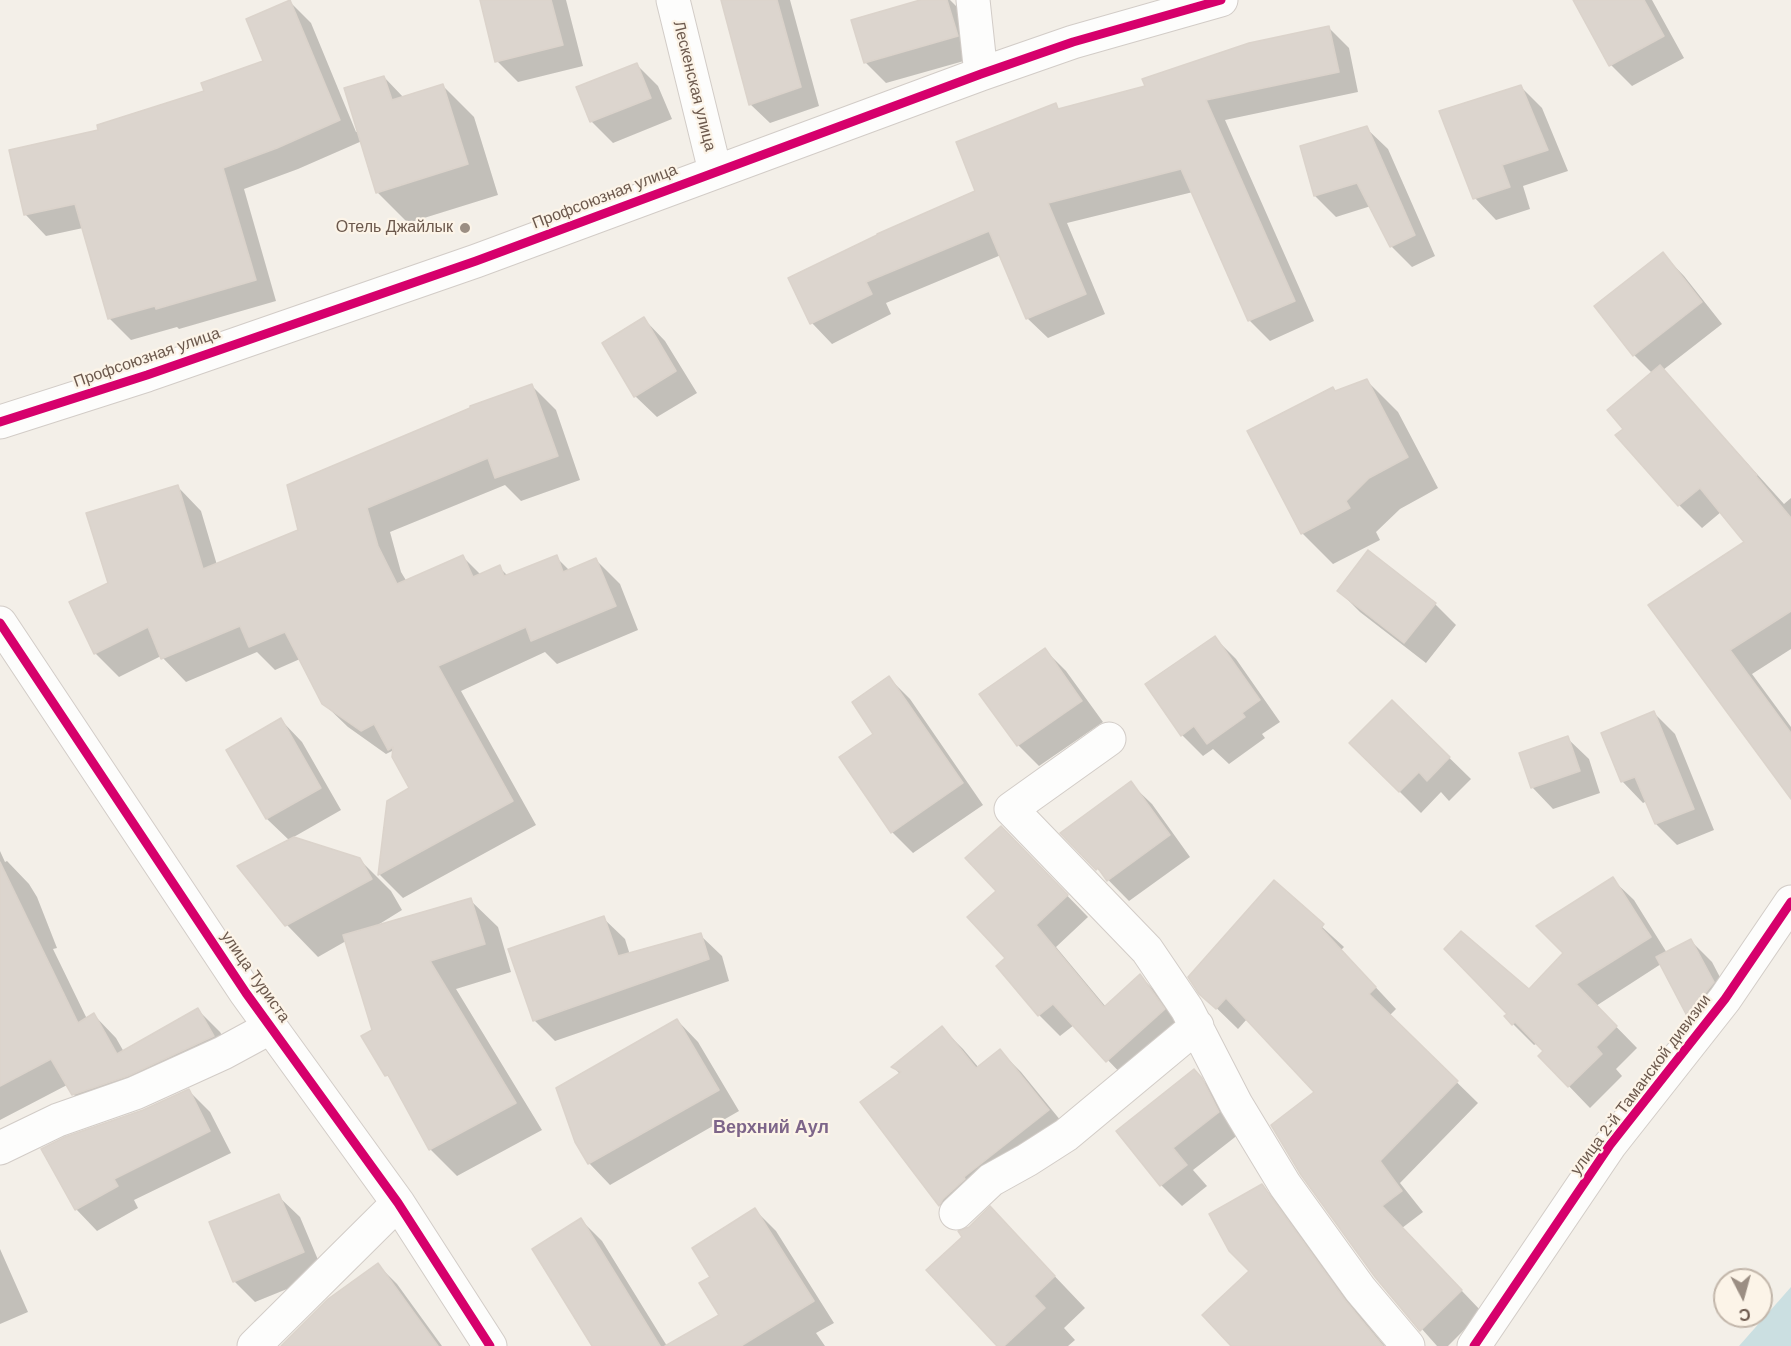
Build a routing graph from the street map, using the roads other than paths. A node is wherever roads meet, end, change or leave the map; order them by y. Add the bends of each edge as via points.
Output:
1 (674, 0) edge
2 (973, 0) edge
3 (1221, 0) edge
4 (981, 74) junction
5 (715, 171) junction
6 (0, 422) edge
7 (0, 623) edge
8 (1109, 739) dead end
9 (1791, 902) edge
10 (1197, 1026) junction
11 (271, 1027) junction
12 (0, 1148) edge
13 (398, 1203) junction
14 (956, 1213) dead end
15 (254, 1346) edge
16 (490, 1346) edge
17 (1408, 1346) edge
18 (1474, 1346) edge

1 - 5 street, Лескенская улица
2 - 4 street
3 - 4 street, Профсоюзная улица via 1073,42
4 - 5 street, Профсоюзная улица
5 - 6 street, Профсоюзная улица via 476,261
7 - 11 street, улица Туриста
8 - 10 street via 1011,809 1147,950
9 - 18 street, улица 2-й Таманской дивизии via 1725,999 1610,1145
10 - 14 street via 1066,1135 991,1180
10 - 17 street via 1236,1104 1285,1185 1360,1289
11 - 12 street via 154,1084 58,1120
11 - 13 street, улица Туриста
13 - 15 street
13 - 16 street, улица Туриста

